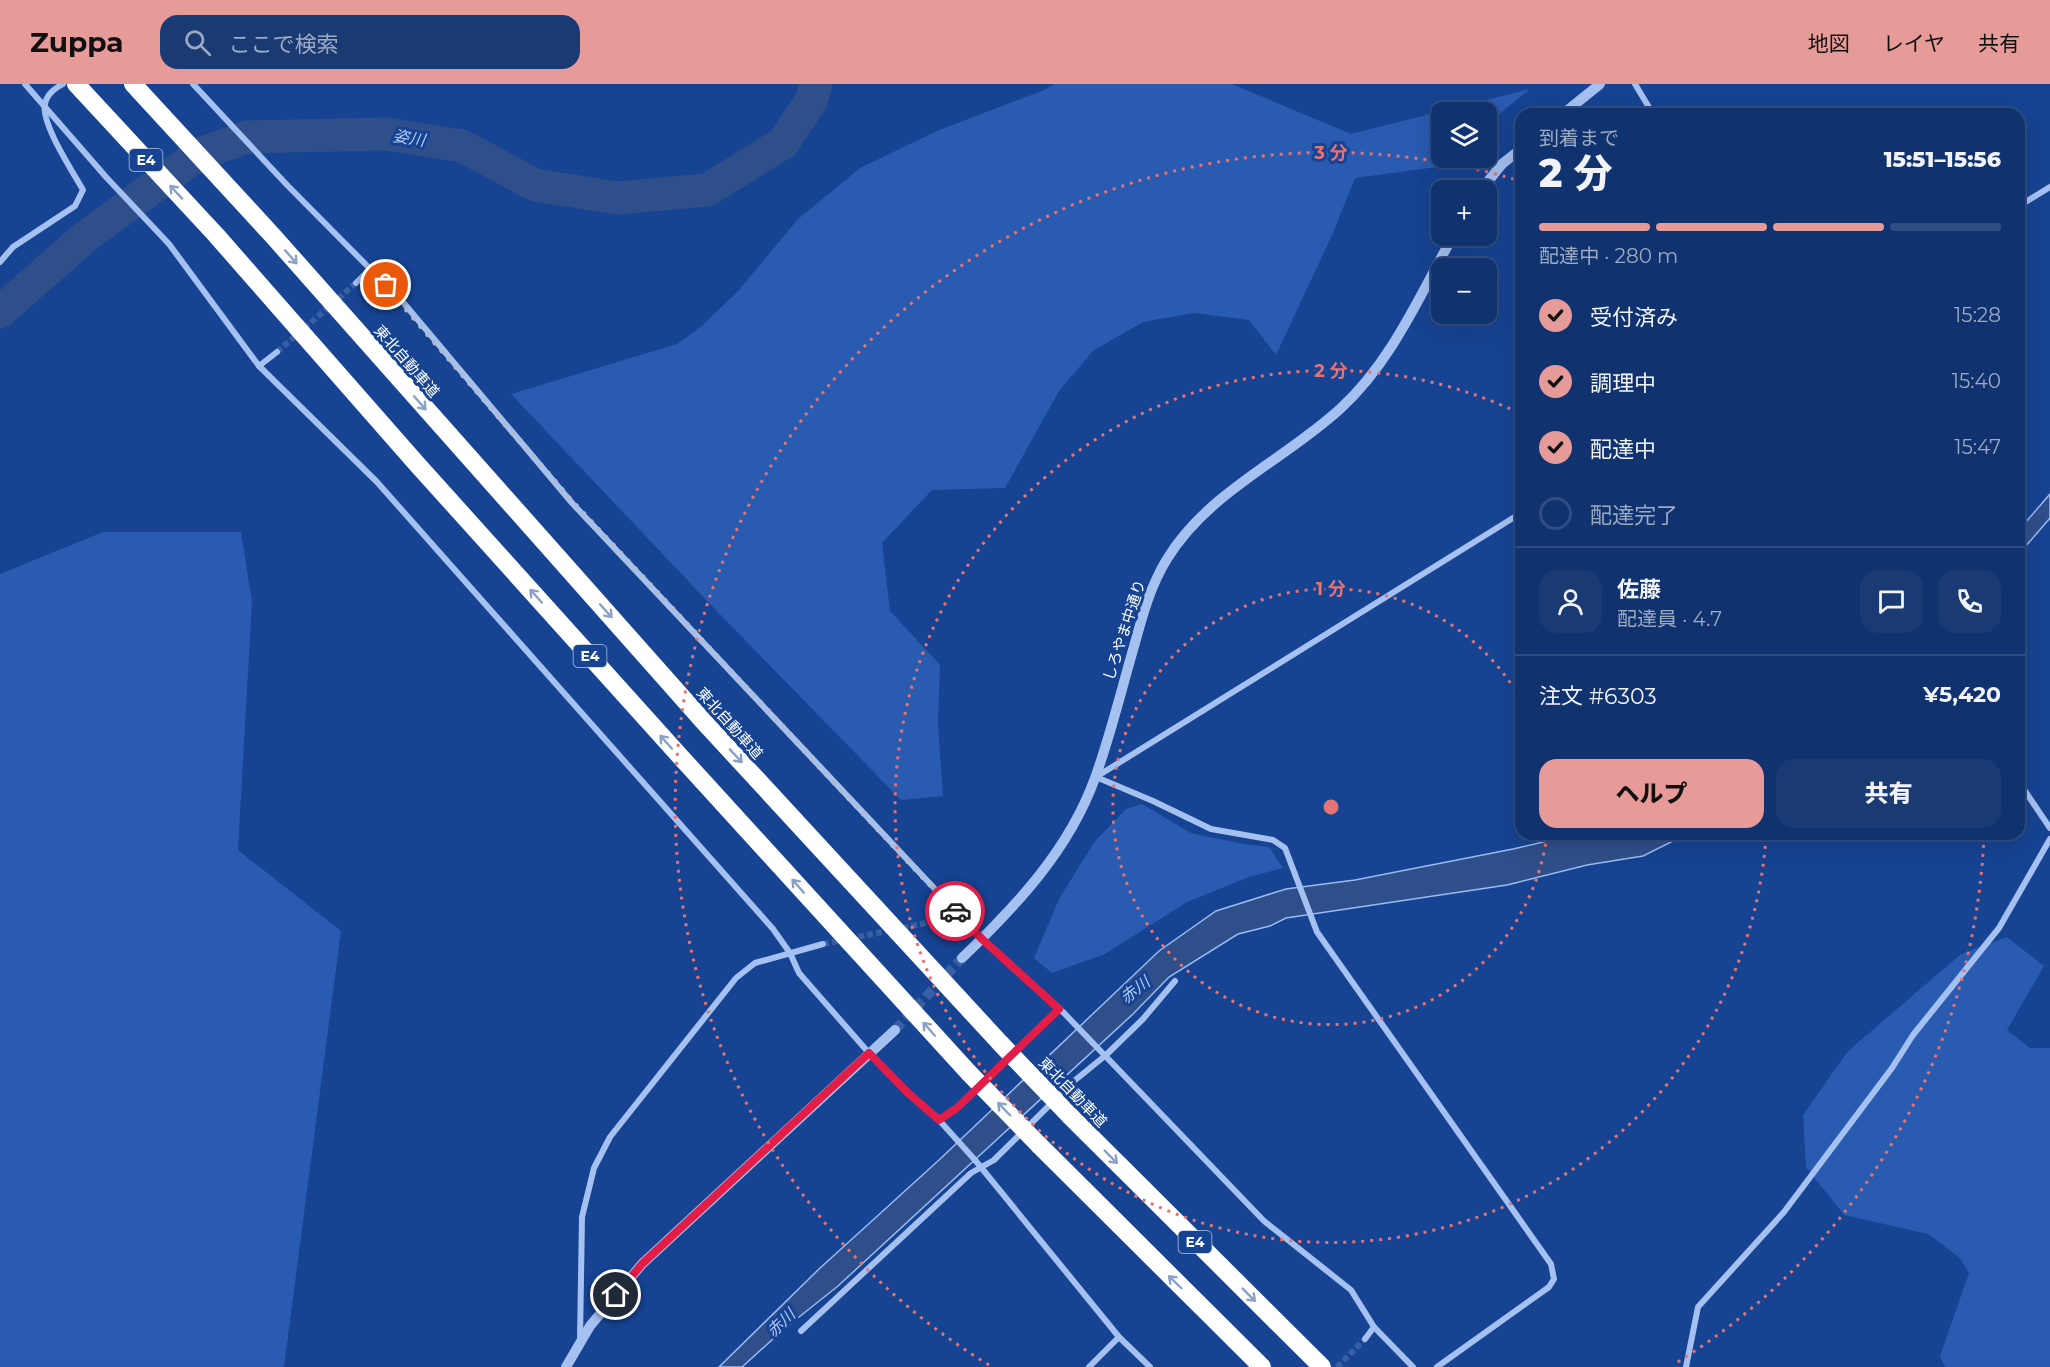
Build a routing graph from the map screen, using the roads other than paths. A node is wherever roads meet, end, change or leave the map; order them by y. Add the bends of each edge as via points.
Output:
1 (25, 84) edge
2 (63, 84) edge
3 (75, 84) edge
4 (133, 84) edge
5 (193, 84) edge
6 (1600, 84) edge
7 (1635, 84) edge
8 (44, 106) junction
9 (1570, 108) edge
10 (1649, 108) edge
11 (1515, 154) edge
12 (1488, 180) edge
13 (2050, 187) edge
14 (2025, 202) edge
15 (1447, 246) edge
16 (0, 262) edge
17 (370, 269) junction
18 (356, 283) tunnel mouth
19 (277, 352) tunnel mouth
20 (260, 366) junction
21 (1515, 517) edge
22 (1096, 777) junction
23 (2025, 791) edge
24 (2050, 828) edge
25 (2050, 838) edge
26 (962, 918) junction
27 (931, 922) tunnel mouth
28 (982, 939) junction
29 (823, 944) tunnel mouth
30 (790, 953) junction
31 (962, 958) tunnel mouth
32 (1175, 981) dead end
33 (1062, 1011) junction
34 (895, 1030) tunnel mouth
35 (869, 1053) junction
36 (1104, 1053) junction
37 (939, 1120) junction
38 (982, 1169) junction
39 (1374, 1327) junction
40 (801, 1330) dead end
41 (1119, 1337) junction
42 (1365, 1339) tunnel mouth
43 (580, 1343) junction
44 (566, 1367) edge
45 (1089, 1367) edge
46 (1150, 1367) edge
47 (1262, 1367) edge
48 (1322, 1367) edge
49 (1413, 1367) edge
50 (1437, 1367) edge
51 (1686, 1367) edge

1 - 8 street
2 - 8 street via 50,92
47 -> 3 highway, E4, bridge via 969,1073 416,463 216,235
4 -> 48 highway, 東北自動車道 / E4, bridge via 704,722 1001,1044
5 - 17 street
6 - 9 street
7 - 10 street
8 - 16 street via 47,124 83,190 75,206 13,247
8 - 20 street via 169,244
11 - 12 street
13 - 14 street
15 - 22 street, しろやま中通り via 1380,365 1361,389 1338,411 1214,504 1167,558 1150,589
17 - 18 street
17 - 26 street via 572,502
19 - 20 street
20 - 30 street via 377,482
21 - 22 street
22 - 28 street, しろやま中通り via 1077,821 1042,874
22 - 50 street via 1211,829 1273,840 1285,848 1317,932 1551,1264 1554,1279 1549,1287
23 - 24 street
25 - 51 street via 1999,928 1913,1035 1784,1212 1698,1307
26 - 27 street
26 - 28 street
28 - 31 street, しろやま中通り
28 - 33 street
29 - 30 street
30 - 35 street via 799,973
30 - 43 street via 755,963 736,978 610,1137 594,1168 582,1217
32 - 36 street via 1143,1019
33 - 36 street
33 - 37 street
34 - 35 street
35 - 37 street
35 - 43 street via 642,1264
36 - 38 street
36 - 39 street via 1264,1221 1351,1290
37 - 38 street
38 - 40 street via 971,1173
38 - 41 street
39 - 42 street
39 - 49 street
41 - 45 street
41 - 46 street
43 - 44 street

